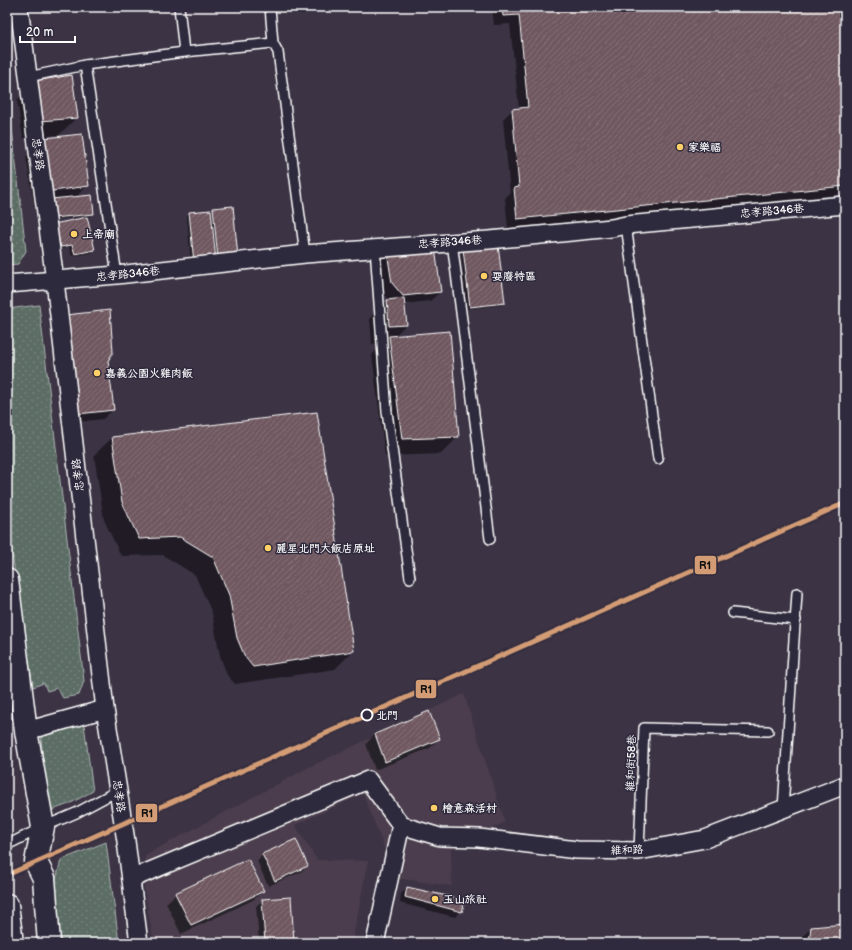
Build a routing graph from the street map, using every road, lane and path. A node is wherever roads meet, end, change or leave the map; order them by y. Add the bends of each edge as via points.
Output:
1 (19, 7) edge
2 (179, 7) edge
3 (270, 7) edge
4 (272, 43) junction
5 (184, 52) junction
6 (85, 65) junction
7 (28, 77) junction
8 (845, 205) edge
9 (626, 225) junction
10 (452, 242) junction
11 (375, 248) junction
12 (305, 254) junction
13 (117, 275) junction
14 (55, 281) junction
15 (7, 284) edge
16 (658, 459) dead end
17 (490, 538) dead end
18 (410, 578) dead end
19 (7, 580) edge
20 (797, 593) dead end
21 (733, 613) dead end
22 (796, 620) junction
23 (105, 709) junction
24 (26, 731) junction
25 (768, 731) dead end
26 (845, 785) edge
27 (119, 790) junction
28 (783, 809) junction
29 (401, 826) junction
30 (43, 827) junction
31 (7, 846) edge
32 (639, 851) junction
33 (131, 879) junction
34 (7, 905) edge
35 (12, 943) edge
36 (49, 943) edge
37 (139, 943) edge
38 (375, 943) edge

1 - 7 street, 忠孝路
2 - 5 lane
3 - 4 lane
4 - 5 lane
4 - 12 lane via 278,52
5 - 6 lane
6 - 7 lane
6 - 13 lane
7 - 14 street, 忠孝路
8 - 9 street, 忠孝路346巷
9 - 10 street, 忠孝路346巷
9 - 16 lane
10 - 11 street, 忠孝路346巷
10 - 17 lane
11 - 12 street, 忠孝路346巷
11 - 18 lane via 387,412
12 - 13 street, 忠孝路346巷
13 - 14 street, 忠孝路346巷
14 - 15 street, 忠孝路346巷
14 - 23 street, 忠孝路
19 - 24 street
20 - 22 lane
21 - 22 lane
22 - 28 lane
23 - 24 street
23 - 27 street, 忠孝路
24 - 30 street
25 - 32 lane, 維和街58巷 via 644,728
26 - 28 street, 維和路
27 - 30 lane
27 - 33 street, 忠孝路
28 - 32 street, 維和路 via 705,839
29 - 32 street, 維和路 via 440,837 479,838 577,850
29 - 33 street via 368,780
29 - 38 street
30 - 31 lane
30 - 36 street via 36,862 44,878
33 - 37 street, 忠孝路
34 - 35 street

